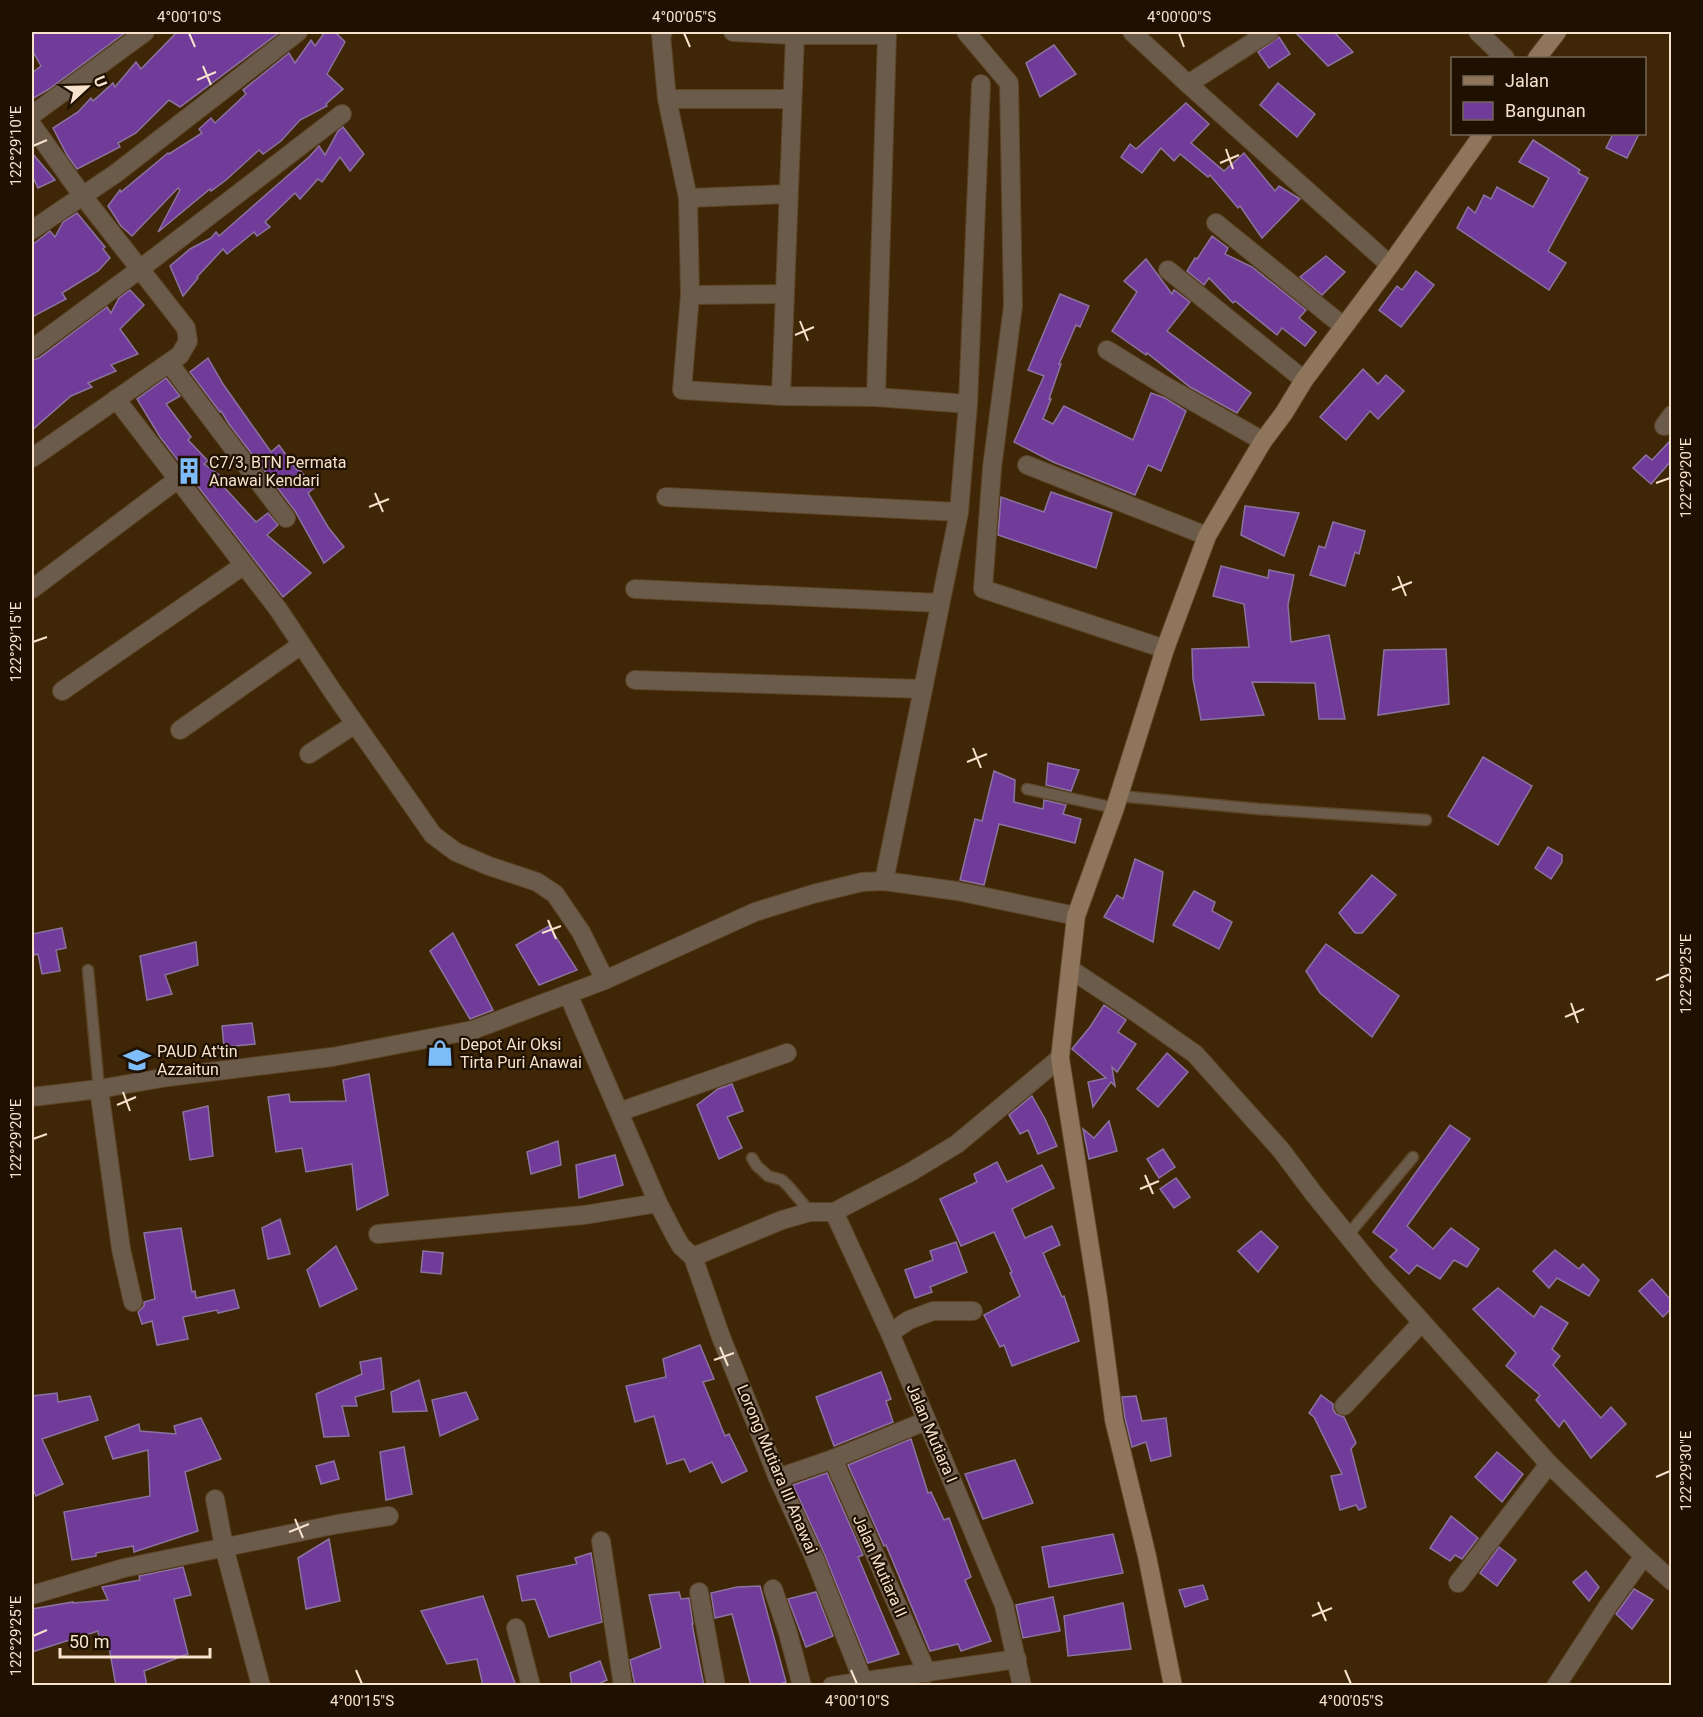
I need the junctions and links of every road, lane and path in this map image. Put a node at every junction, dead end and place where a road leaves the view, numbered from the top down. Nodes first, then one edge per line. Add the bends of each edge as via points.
1 (145, 32) edge
2 (298, 32) edge
3 (663, 32) edge
4 (733, 32) edge
5 (756, 32) edge
6 (966, 32) edge
7 (1132, 32) edge
8 (1269, 32) edge
9 (1478, 32) edge
10 (1557, 32) edge
11 (795, 35) junction
12 (1504, 57) edge
13 (1538, 57) edge
14 (981, 84) dead end
15 (1188, 84) junction
16 (667, 99) junction
17 (792, 99) junction
18 (342, 114) dead end
19 (32, 116) edge
20 (32, 125) edge
21 (1482, 135) edge
22 (788, 194) junction
23 (82, 195) junction
24 (688, 198) junction
25 (1216, 223) dead end
26 (32, 230) edge
27 (1390, 265) junction
28 (140, 269) junction
29 (1168, 270) dead end
30 (784, 294) junction
31 (690, 295) junction
32 (1343, 326) junction
33 (32, 349) edge
34 (1107, 350) dead end
35 (169, 363) junction
36 (1304, 380) junction
37 (781, 396) junction
38 (876, 397) junction
39 (116, 399) junction
40 (968, 404) junction
41 (1263, 441) junction
42 (32, 458) edge
43 (1027, 465) dead end
44 (178, 479) junction
45 (666, 497) dead end
46 (959, 512) junction
47 (286, 519) dead end
48 (1207, 536) junction
49 (244, 565) junction
50 (32, 589) edge
51 (635, 589) dead end
52 (940, 603) junction
53 (301, 645) junction
54 (1165, 649) junction
55 (635, 680) dead end
56 (923, 689) junction
57 (62, 691) dead end
58 (355, 724) junction
59 (180, 730) dead end
60 (309, 754) dead end
61 (1027, 789) dead end
62 (1117, 802) junction
63 (1426, 820) dead end
64 (884, 881) junction
65 (1076, 916) junction
66 (1070, 969) junction
67 (88, 970) dead end
68 (605, 980) junction
69 (568, 994) junction
70 (787, 1053) dead end
71 (1060, 1058) junction
72 (99, 1089) junction
73 (32, 1097) edge
74 (619, 1112) junction
75 (1413, 1157) dead end
76 (752, 1158) dead end
77 (658, 1203) junction
78 (810, 1212) junction
79 (834, 1212) junction
80 (378, 1234) dead end
81 (1348, 1235) junction
82 (693, 1257) junction
83 (133, 1302) dead end
84 (973, 1311) dead end
85 (1422, 1322) junction
86 (890, 1333) junction
87 (1344, 1406) dead end
88 (926, 1421) junction
89 (833, 1459) junction
90 (1549, 1464) junction
91 (778, 1478) junction
92 (215, 1499) dead end
93 (389, 1516) dead end
94 (601, 1541) dead end
95 (225, 1547) junction
96 (1644, 1556) junction
97 (1671, 1581) edge
98 (1458, 1583) dead end
99 (773, 1589) dead end
100 (699, 1592) dead end
101 (32, 1595) edge
102 (516, 1628) dead end
103 (1017, 1659) junction
104 (927, 1673) junction
105 (863, 1681) junction
106 (261, 1686) edge
107 (531, 1686) edge
108 (622, 1686) edge
109 (716, 1686) edge
110 (802, 1686) edge
111 (832, 1686) edge
112 (1022, 1686) edge
113 (1173, 1686) edge
114 (1556, 1686) edge

1 - 19 street
2 - 23 street
3 - 16 street
4 - 5 street
5 - 11 street
6 - 54 street via 1009,83 1013,306 992,468 983,589
7 - 15 street
8 - 15 street
9 - 12 street
10 - 13 street
11 - 17 street
11 - 38 street via 887,35
14 - 40 street
15 - 27 street
16 - 17 street
16 - 24 street
17 - 22 street
18 - 28 street
20 - 23 street
21 - 27 street
22 - 24 street
22 - 30 street
23 - 26 street
23 - 28 street
24 - 31 street
25 - 32 street
27 - 32 street
28 - 33 street
28 - 35 street via 186,328 188,341 180,355
29 - 36 street
30 - 31 street
30 - 37 street
31 - 37 street via 682,390
32 - 36 street
34 - 41 street
35 - 39 street
35 - 47 street
36 - 41 street
37 - 38 street
38 - 40 street
39 - 42 street
39 - 44 street
40 - 46 street
41 - 48 street
43 - 48 street
44 - 49 street
44 - 50 street
45 - 46 street
46 - 52 street
48 - 54 street
49 - 53 street
49 - 57 street
51 - 52 street
52 - 56 street
53 - 58 street
53 - 59 street
54 - 62 street
55 - 56 street
56 - 64 street
58 - 60 street
58 - 68 street via 433,835 456,852 537,882 555,894
61 - 62 lane
62 - 63 lane
62 - 65 street
64 - 65 street via 957,891
64 - 68 street via 862,882 755,912
65 - 66 street
66 - 71 street
66 - 81 street via 1195,1054 1281,1150
67 - 72 lane
68 - 69 street
69 - 72 street via 473,1030 332,1057
69 - 74 street, Lorong Mutiara III Anawai
70 - 74 street
71 - 79 street via 957,1144
71 - 113 street via 1114,1420
72 - 73 street
72 - 83 street via 121,1249
74 - 77 street, Lorong Mutiara III Anawai
75 - 81 lane
76 - 78 lane via 768,1176 782,1180
77 - 80 street via 584,1215
77 - 82 street, Lorong Mutiara III Anawai via 678,1240
78 - 79 street
78 - 82 street
79 - 86 street, Jalan Mutiara I
81 - 85 street
82 - 91 street, Lorong Mutiara III Anawai
84 - 86 street via 933,1311
85 - 87 street
85 - 90 street
86 - 88 street, Jalan Mutiara I
88 - 89 street
88 - 103 street, Jalan Mutiara I via 1004,1605
89 - 91 street
89 - 104 street, Jalan Mutiara II
90 - 96 street
90 - 98 street
91 - 105 street, Lorong Mutiara III Anawai
92 - 95 street
93 - 95 street
94 - 108 street
95 - 101 street via 124,1568
95 - 106 street
96 - 97 street
96 - 114 street
99 - 110 street
100 - 109 street
102 - 107 street
103 - 104 street
103 - 112 street, Jalan Mutiara I
104 - 105 street
105 - 111 street

